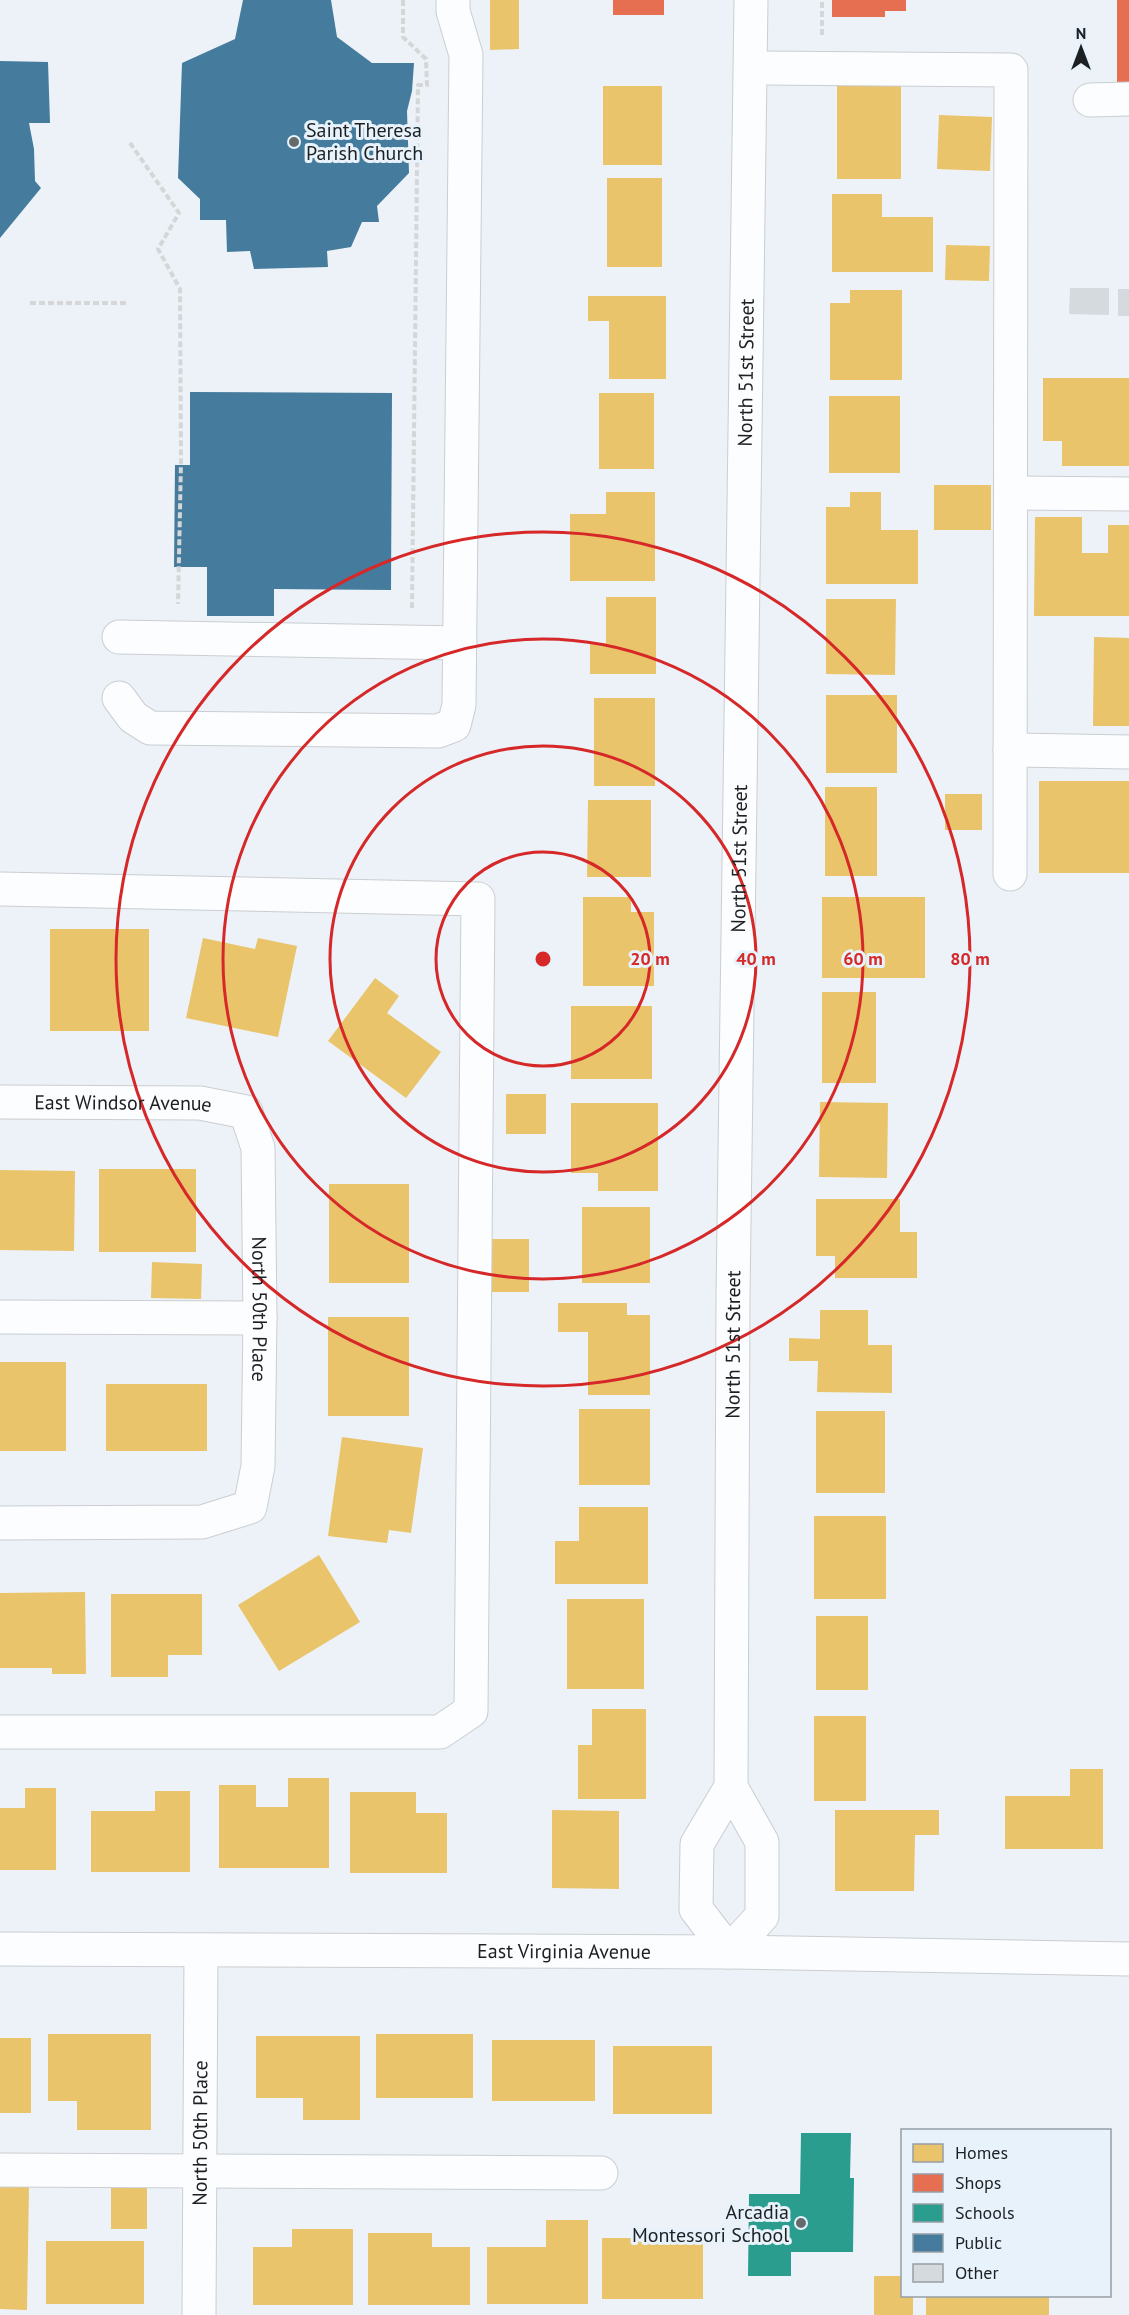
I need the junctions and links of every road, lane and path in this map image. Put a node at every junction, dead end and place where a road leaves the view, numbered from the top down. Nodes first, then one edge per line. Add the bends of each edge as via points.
1 (403, 0) edge
2 (453, 0) edge
3 (751, 0) edge
4 (751, 68) junction
5 (1129, 99) edge
6 (1090, 100) dead end
7 (130, 143) dead end
8 (30, 303) dead end
9 (128, 303) dead end
10 (1012, 493) junction
11 (1129, 494) edge
12 (119, 637) dead end
13 (177, 638) junction
14 (412, 642) junction
15 (460, 642) junction
16 (119, 698) dead end
17 (1010, 750) junction
18 (1129, 752) edge
19 (1010, 874) dead end
20 (0, 889) edge
21 (0, 1102) edge
22 (246, 1112) joint
23 (0, 1317) edge
24 (260, 1318) junction
25 (0, 1523) edge
26 (0, 1732) edge
27 (730, 1787) junction
28 (0, 1949) edge
29 (201, 1951) junction
30 (729, 1952) junction
31 (1129, 1959) edge
32 (0, 2170) edge
33 (200, 2170) junction
34 (601, 2174) dead end
35 (199, 2315) edge

1 - 14 path via 403,37 426,59 427,85 418,85
2 - 15 street via 466,55
3 - 4 street, North 51st Street
4 - 10 street via 1011,70
4 - 27 street, North 51st Street
5 - 6 street
7 - 13 path via 179,213 158,249 180,289
8 - 9 path
10 - 11 street
10 - 17 street
12 - 13 street
13 - 14 street
14 - 15 street
15 - 16 street via 459,705 454,725 438,731 150,728 133,717
17 - 18 street
17 - 19 street
20 - 26 street via 478,899 471,1712 440,1732
21 - 22 street, East Windsor Avenue via 200,1103
22 - 24 street, North 50th Place via 258,1148
23 - 24 street
24 - 25 street, North 50th Place via 258,1466 250,1507 202,1522
27 - 30 street, North 51st Street via 697,1844 696,1909
27 - 30 street via 762,1842 762,1916
28 - 29 street, East Virginia Avenue
29 - 30 street, East Virginia Avenue
29 - 33 street, North 50th Place
30 - 31 street, East Virginia Avenue
32 - 33 street
33 - 34 street
33 - 35 street, North 50th Place

